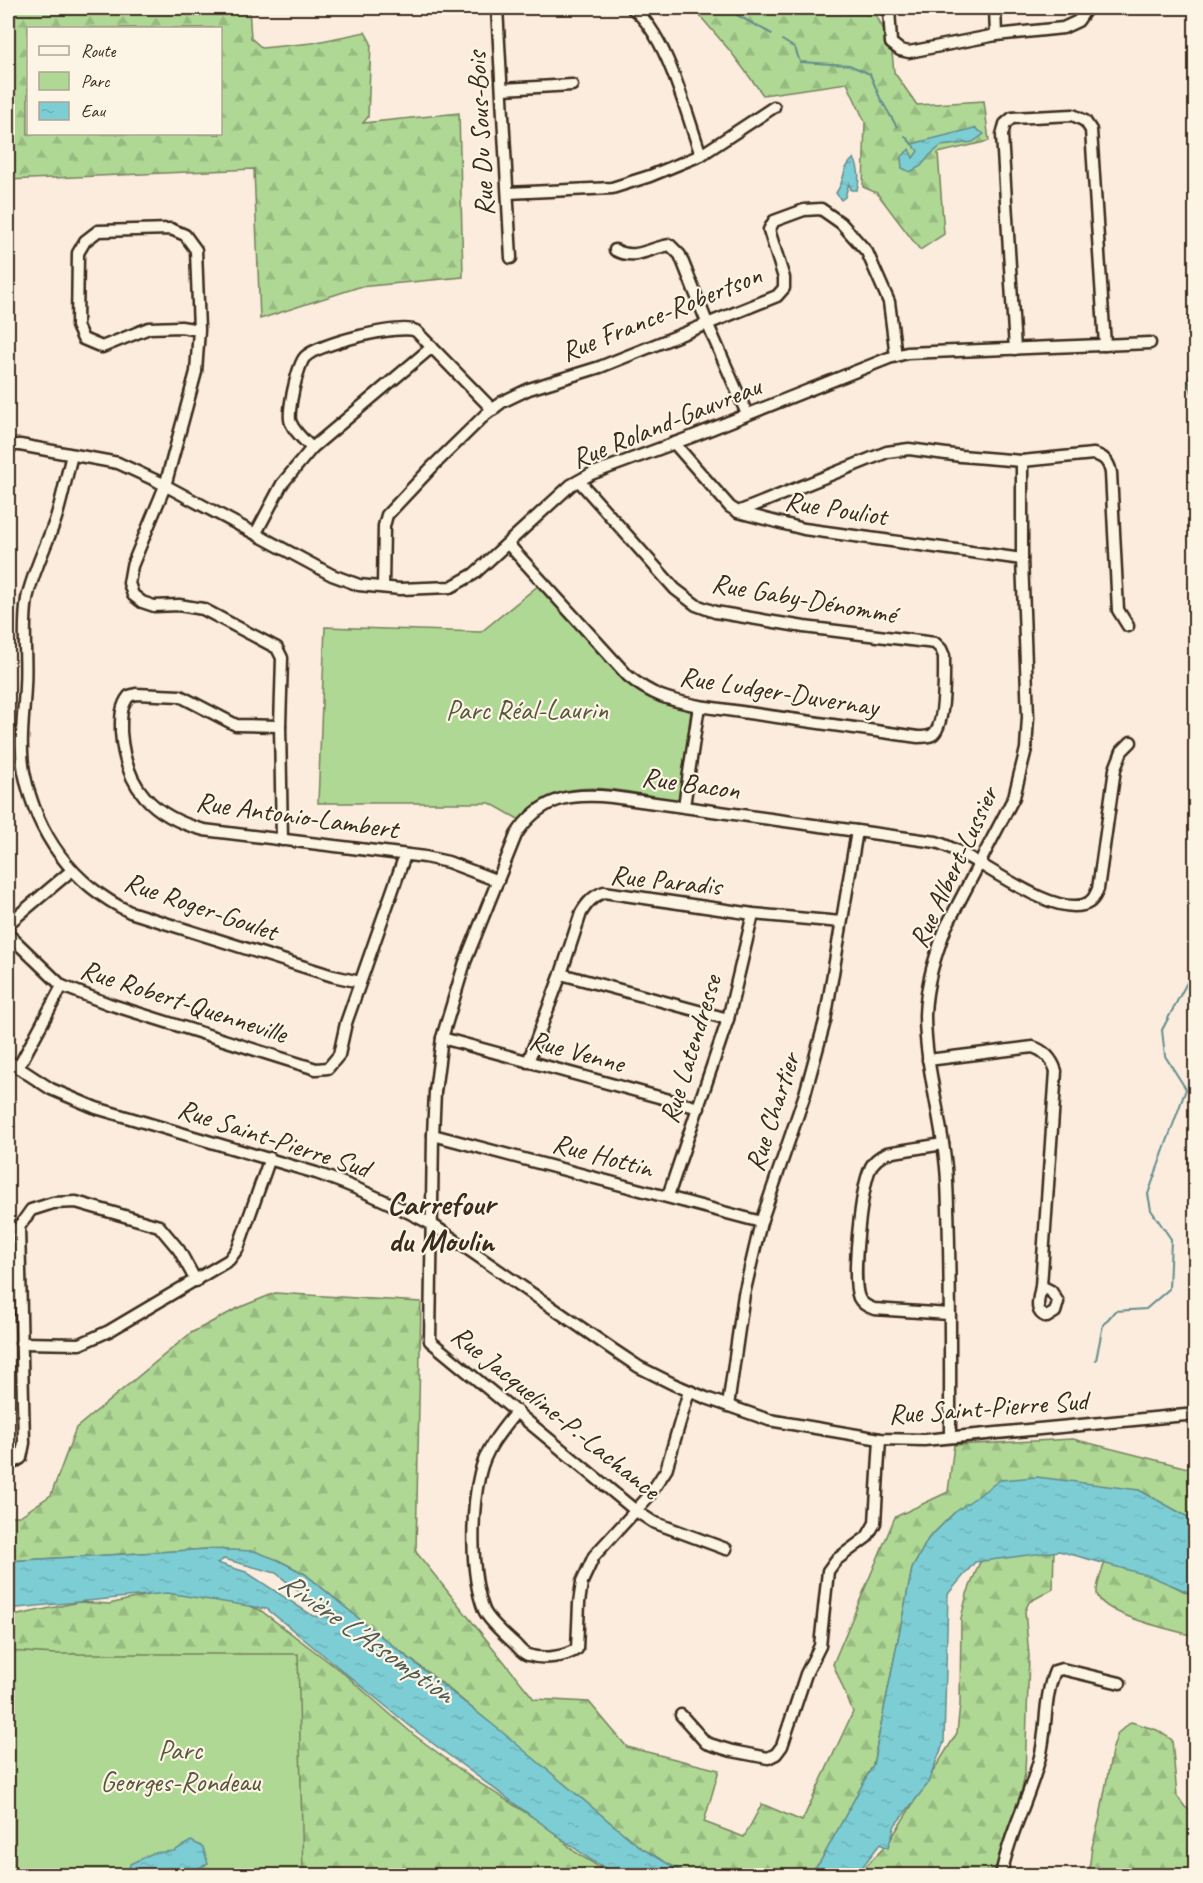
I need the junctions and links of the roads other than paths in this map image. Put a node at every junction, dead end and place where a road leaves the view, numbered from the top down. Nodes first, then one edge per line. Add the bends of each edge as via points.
1 (497, 8) edge
2 (632, 8) edge
3 (889, 8) edge
4 (995, 8) edge
5 (1087, 8) edge
6 (996, 35) junction
7 (572, 86) dead end
8 (503, 89) junction
9 (774, 107) dead end
10 (701, 154) junction
11 (508, 193) junction
12 (615, 250) dead end
13 (511, 258) dead end
14 (708, 325) junction
15 (199, 330) junction
16 (1150, 343) dead end
17 (1105, 345) junction
18 (432, 346) junction
19 (1015, 349) junction
20 (896, 356) junction
21 (493, 410) junction
22 (747, 414) junction
23 (674, 443) junction
24 (8, 445) edge
25 (312, 448) junction
26 (72, 455) junction
27 (1022, 460) junction
28 (579, 481) junction
29 (165, 486) junction
30 (738, 512) junction
31 (256, 533) junction
32 (508, 544) junction
33 (1022, 559) junction
34 (383, 587) junction
35 (1128, 626) dead end
36 (699, 706) junction
37 (280, 726) junction
38 (927, 737) joint
39 (1131, 742) dead end
40 (684, 807) junction
41 (857, 831) junction
42 (282, 840) junction
43 (405, 855) junction
44 (979, 864) junction
45 (71, 871) junction
46 (498, 880) junction
47 (753, 914) junction
48 (841, 922) junction
49 (8, 924) edge
50 (8, 934) edge
51 (561, 974) junction
52 (360, 982) junction
53 (62, 986) junction
54 (728, 1019) junction
55 (442, 1038) junction
56 (928, 1060) junction
57 (8, 1061) edge
58 (528, 1062) junction
59 (18, 1068) junction
60 (699, 1108) junction
61 (433, 1136) junction
62 (943, 1144) junction
63 (270, 1158) junction
64 (668, 1196) junction
65 (761, 1222) junction
66 (433, 1225) junction
67 (196, 1281) junction
68 (1041, 1286) dead end
69 (949, 1314) junction
70 (21, 1343) junction
71 (689, 1391) junction
72 (728, 1406) junction
73 (517, 1411) junction
74 (1196, 1414) edge
75 (951, 1437) junction
76 (880, 1439) junction
77 (8, 1466) edge
78 (636, 1511) junction
79 (726, 1549) dead end
80 (1120, 1683) dead end
81 (681, 1715) dead end
82 (1001, 1875) edge

1 - 8 street, Rue Du Sous-Bois
2 - 10 street via 662,46
3 - 6 street via 891,43 900,50 909,52
4 - 6 street
5 - 6 street via 1078,21 1063,28
7 - 8 street
8 - 11 street, Rue Du Sous-Bois
9 - 10 street
10 - 11 street via 612,188
11 - 13 street, Rue Du Sous-Bois
12 - 14 street via 634,256 670,245 680,255
14 - 20 street, Rue France-Robertson via 777,296 784,288 784,278 769,230 774,221 804,210 821,209 841,223 867,252 889,302
14 - 21 street, Rue France-Robertson via 600,367 529,389
14 - 22 street
15 - 15 street via 196,250 185,235 171,229 98,231 85,241 78,253 77,326 83,339 102,347 149,328
15 - 29 street via 196,372
16 - 17 street, Rue Roland-Gauvreau
17 - 19 street, Rue Roland-Gauvreau
17 - 19 street via 1091,130 1085,121 1073,115 1012,118 1002,135
18 - 21 street
18 - 25 street
18 - 25 street via 416,331 404,327 349,339 306,356 289,417
19 - 20 street, Rue Roland-Gauvreau via 907,352
20 - 22 street, Rue Roland-Gauvreau
21 - 34 street, Rue France-Robertson via 387,515
22 - 23 street, Rue Roland-Gauvreau
23 - 28 street, Rue Roland-Gauvreau
23 - 30 street, Rue Pouliot
24 - 26 street, Rue Roland-Gauvreau
25 - 31 street via 282,484
26 - 29 street, Rue Roland-Gauvreau via 118,463
26 - 45 street, Rue Roger-Goulet via 56,518 28,597 21,732 24,771 34,809
27 - 30 street via 901,449
27 - 33 street, Rue Albert-Lussier
27 - 35 street via 1093,454 1109,464 1118,610
28 - 32 street, Rue Roland-Gauvreau
28 - 38 street, Rue Gaby-Dénommé via 675,589 696,605 715,612 804,627 935,643 944,656 942,711 937,730
29 - 31 street, Rue Roland-Gauvreau
29 - 37 street via 129,575 133,595 154,606 202,609 274,645 282,658
30 - 33 street, Rue Pouliot via 804,529
31 - 34 street, Rue Roland-Gauvreau via 332,575 359,585
32 - 34 street, Rue Roland-Gauvreau via 474,574 451,587
32 - 36 street, Rue Ludger-Duvernay via 628,676 663,698
33 - 44 street, Rue Albert-Lussier via 1026,749 1014,797
36 - 38 street, Rue Ludger-Duvernay
36 - 40 street
37 - 42 street
37 - 42 street, Rue Antonio-Lambert via 236,725 180,696 129,696 121,716 128,770 152,805 185,825
39 - 44 street, Rue Bacon via 1122,751 1115,769 1094,899 1084,905 1058,903
40 - 41 street, Rue Bacon
40 - 46 street, Rue Bacon via 591,795 565,796 537,810 524,823
41 - 44 street, Rue Bacon via 936,842
41 - 48 street, Rue Chartier
42 - 43 street, Rue Antonio-Lambert
43 - 46 street, Rue Antonio-Lambert via 448,862
43 - 52 street
44 - 56 street, Rue Albert-Lussier via 946,927 930,973 925,1015
45 - 49 street
45 - 52 street, Rue Roger-Goulet via 113,904 137,915
46 - 55 street, Rue Bacon via 465,962
47 - 48 street, Rue Paradis
47 - 51 street, Rue Paradis via 604,892 591,899 581,913
47 - 54 street, Rue Latendresse
48 - 65 street, Rue Chartier via 822,1032
50 - 53 street, Rue Robert-Quenneville
51 - 54 street
51 - 58 street, Rue Paradis
52 - 53 street, Rue Robert-Quenneville via 339,1055 328,1068 316,1070
53 - 59 street
54 - 60 street, Rue Latendresse
55 - 58 street, Rue Venne
55 - 61 street, Rue Bacon
56 - 62 street, Rue Albert-Lussier
56 - 68 street via 1033,1047 1053,1062 1056,1071
57 - 59 street, Rue Saint-Pierre Sud
58 - 60 street, Rue Venne
59 - 63 street, Rue Saint-Pierre Sud via 51,1089 96,1107
60 - 64 street, Rue Latendresse
61 - 64 street, Rue Hottin
61 - 66 street, Rue Bacon
62 - 69 street, Rue Albert-Lussier
62 - 69 street via 887,1154 870,1168 864,1192 856,1282 859,1298 874,1309
63 - 66 street, Rue Saint-Pierre Sud via 352,1185
63 - 67 street via 238,1248 229,1260
64 - 65 street, Rue Hottin
65 - 72 street, Rue Chartier via 744,1294
66 - 71 street, Rue Saint-Pierre Sud via 639,1367
66 - 73 street, Rue Jacqueline-P.-Lachance via 430,1341
67 - 70 street via 80,1344
67 - 70 street via 179,1250 159,1226 76,1202 53,1203 31,1210 19,1227
69 - 75 street, Rue Albert-Lussier
70 - 77 street via 24,1443 21,1458
71 - 72 street, Rue Saint-Pierre Sud
71 - 78 street via 666,1470
72 - 76 street, Rue Saint-Pierre Sud via 769,1420
73 - 78 street, Rue Jacqueline-P.-Lachance
73 - 78 street via 493,1441 480,1472 474,1503 474,1565 484,1611 527,1655 569,1654 577,1649 582,1582 594,1556
74 - 75 street, Rue Saint-Pierre Sud
75 - 76 street, Rue Saint-Pierre Sud
76 - 81 street via 875,1523 867,1537 836,1560 828,1571 820,1646 806,1674 782,1746 768,1758 732,1751 706,1743
78 - 79 street, Rue Jacqueline-P.-Lachance via 653,1522
80 - 82 street via 1062,1669 1055,1671 1049,1684 1032,1787 1005,1851

